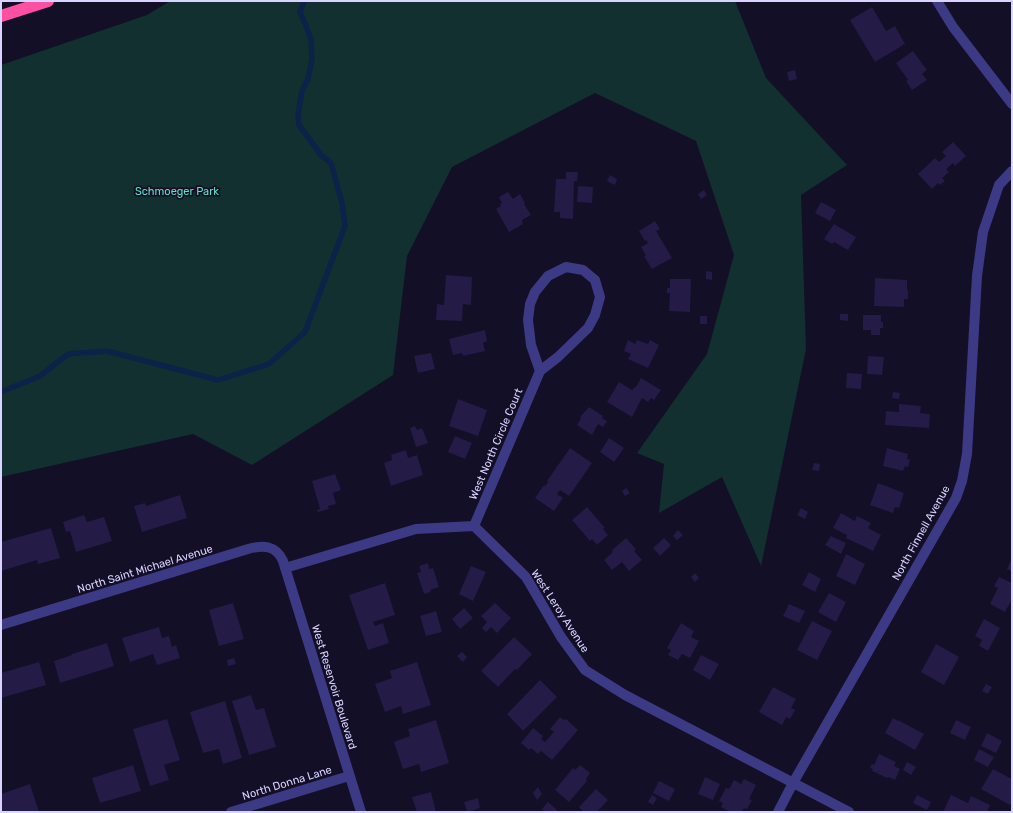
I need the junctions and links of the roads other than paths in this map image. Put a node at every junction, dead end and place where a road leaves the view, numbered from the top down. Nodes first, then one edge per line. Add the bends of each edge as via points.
1 (48, 1) edge
2 (937, 1) edge
3 (1, 16) edge
4 (1012, 104) edge
5 (1012, 171) edge
6 (540, 371) junction
7 (474, 526) junction
8 (285, 568) junction
9 (1, 625) edge
10 (349, 776) junction
11 (793, 783) junction
12 (231, 812) edge
13 (361, 812) edge
14 (778, 812) edge
15 (849, 812) edge

1 - 3 highway
2 - 4 street via 953,27
5 - 11 street, North Finnell Avenue via 999,186 980,248 967,454 962,482 956,498
6 - 6 street, West North Circle Court via 531,345 528,320 530,304 535,292 548,276 566,267 582,270 595,280 600,297 595,315 588,328
6 - 7 street, West North Circle Court
7 - 8 street via 416,529
7 - 11 street, West Leroy Avenue via 526,577 585,670 625,695
8 - 9 street, North Saint Michael Avenue via 274,550 256,547
8 - 10 street, West Reservoir Boulevard
10 - 12 street, North Donna Lane
10 - 13 street, West Reservoir Boulevard
11 - 14 street, North Finnell Avenue
11 - 15 street, West Leroy Avenue

